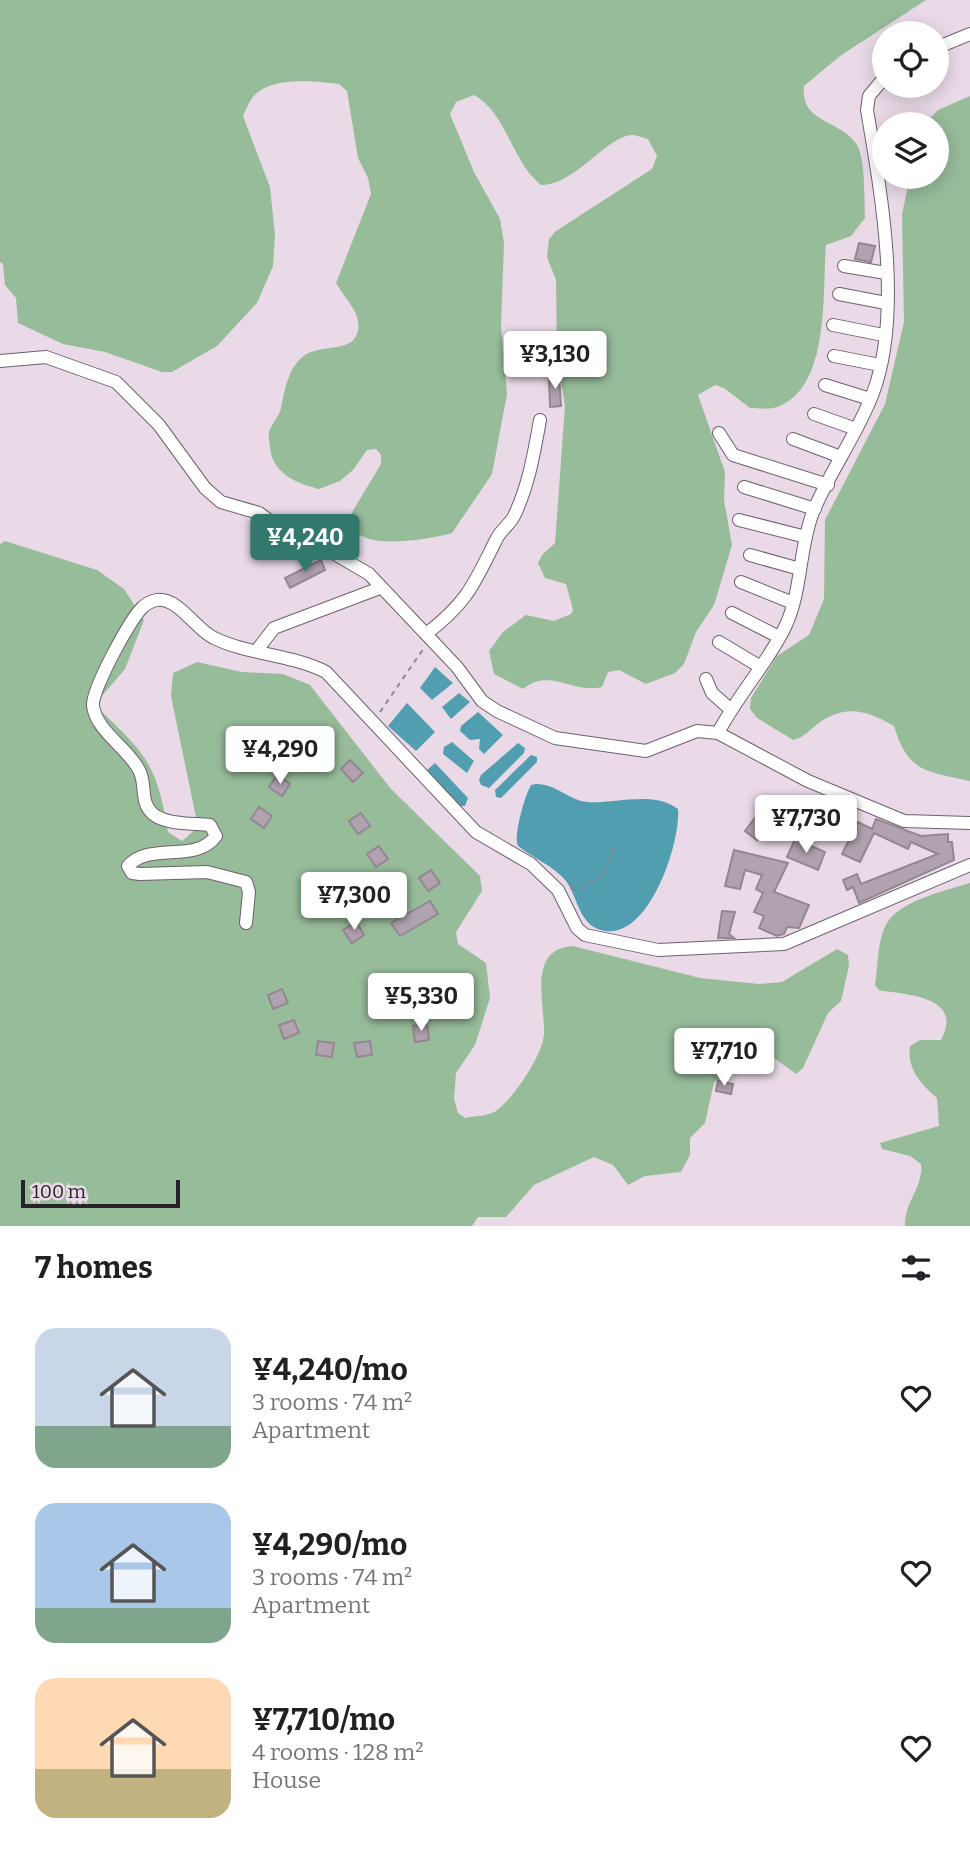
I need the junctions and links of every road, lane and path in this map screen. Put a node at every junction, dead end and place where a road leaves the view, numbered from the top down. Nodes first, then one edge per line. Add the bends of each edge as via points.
1 (970, 34) edge
2 (949, 43) edge
3 (872, 92) edge
4 (845, 266) dead end
5 (886, 273) junction
6 (839, 294) dead end
7 (886, 303) junction
8 (833, 325) dead end
9 (883, 335) junction
10 (834, 356) dead end
11 (0, 361) edge
12 (880, 365) junction
13 (825, 385) dead end
14 (870, 399) junction
15 (814, 414) dead end
16 (540, 420) dead end
17 (856, 429) junction
18 (719, 433) dead end
19 (793, 439) dead end
20 (841, 457) junction
21 (828, 485) junction
22 (744, 487) dead end
23 (815, 509) junction
24 (739, 520) dead end
25 (806, 537) junction
26 (750, 555) dead end
27 (800, 569) junction
28 (741, 582) dead end
29 (380, 588) junction
30 (793, 603) junction
31 (732, 613) dead end
32 (428, 636) junction
33 (779, 637) junction
34 (719, 642) dead end
35 (257, 650) junction
36 (759, 666) junction
37 (706, 679) dead end
38 (730, 709) junction
39 (373, 722) junction
40 (718, 733) junction
41 (970, 824) edge
42 (614, 846) dead end
43 (970, 865) edge
44 (558, 890) junction
45 (246, 923) dead end

1 - 2 street
3 - 5 street via 867,110 878,174
4 - 5 street
5 - 7 street
6 - 7 street
7 - 9 street
8 - 9 street
9 - 12 street
10 - 12 street
11 - 29 street via 46,357 116,382 159,425 205,488 221,502 259,513 281,529 316,537 369,574
12 - 14 street
13 - 14 street
14 - 17 street
15 - 17 street
16 - 32 street via 529,479 514,518 501,529 463,602
17 - 20 street
18 - 21 street via 738,457
19 - 20 street
20 - 21 street
21 - 23 street
22 - 23 street
23 - 25 street
24 - 25 street
25 - 27 street
26 - 27 street
27 - 30 street
28 - 30 street
29 - 32 street
29 - 35 street via 274,628
30 - 33 street
31 - 33 street
32 - 39 path
32 - 40 street via 482,701 555,738 646,751 697,731
33 - 36 street
34 - 36 street
35 - 39 street via 326,672
35 - 45 street via 212,638 170,602 160,599 141,608 129,626 92,701 95,715 141,773 147,808 159,818 210,825 215,831 211,843 196,849 134,860 128,866 132,873 207,872 246,882
36 - 38 street
37 - 38 street via 712,693
38 - 40 street
39 - 44 street via 476,832 531,864
40 - 41 street via 808,781 904,821
42 - 44 path via 605,873 583,886
43 - 44 street via 784,944 685,951 585,935 576,928

